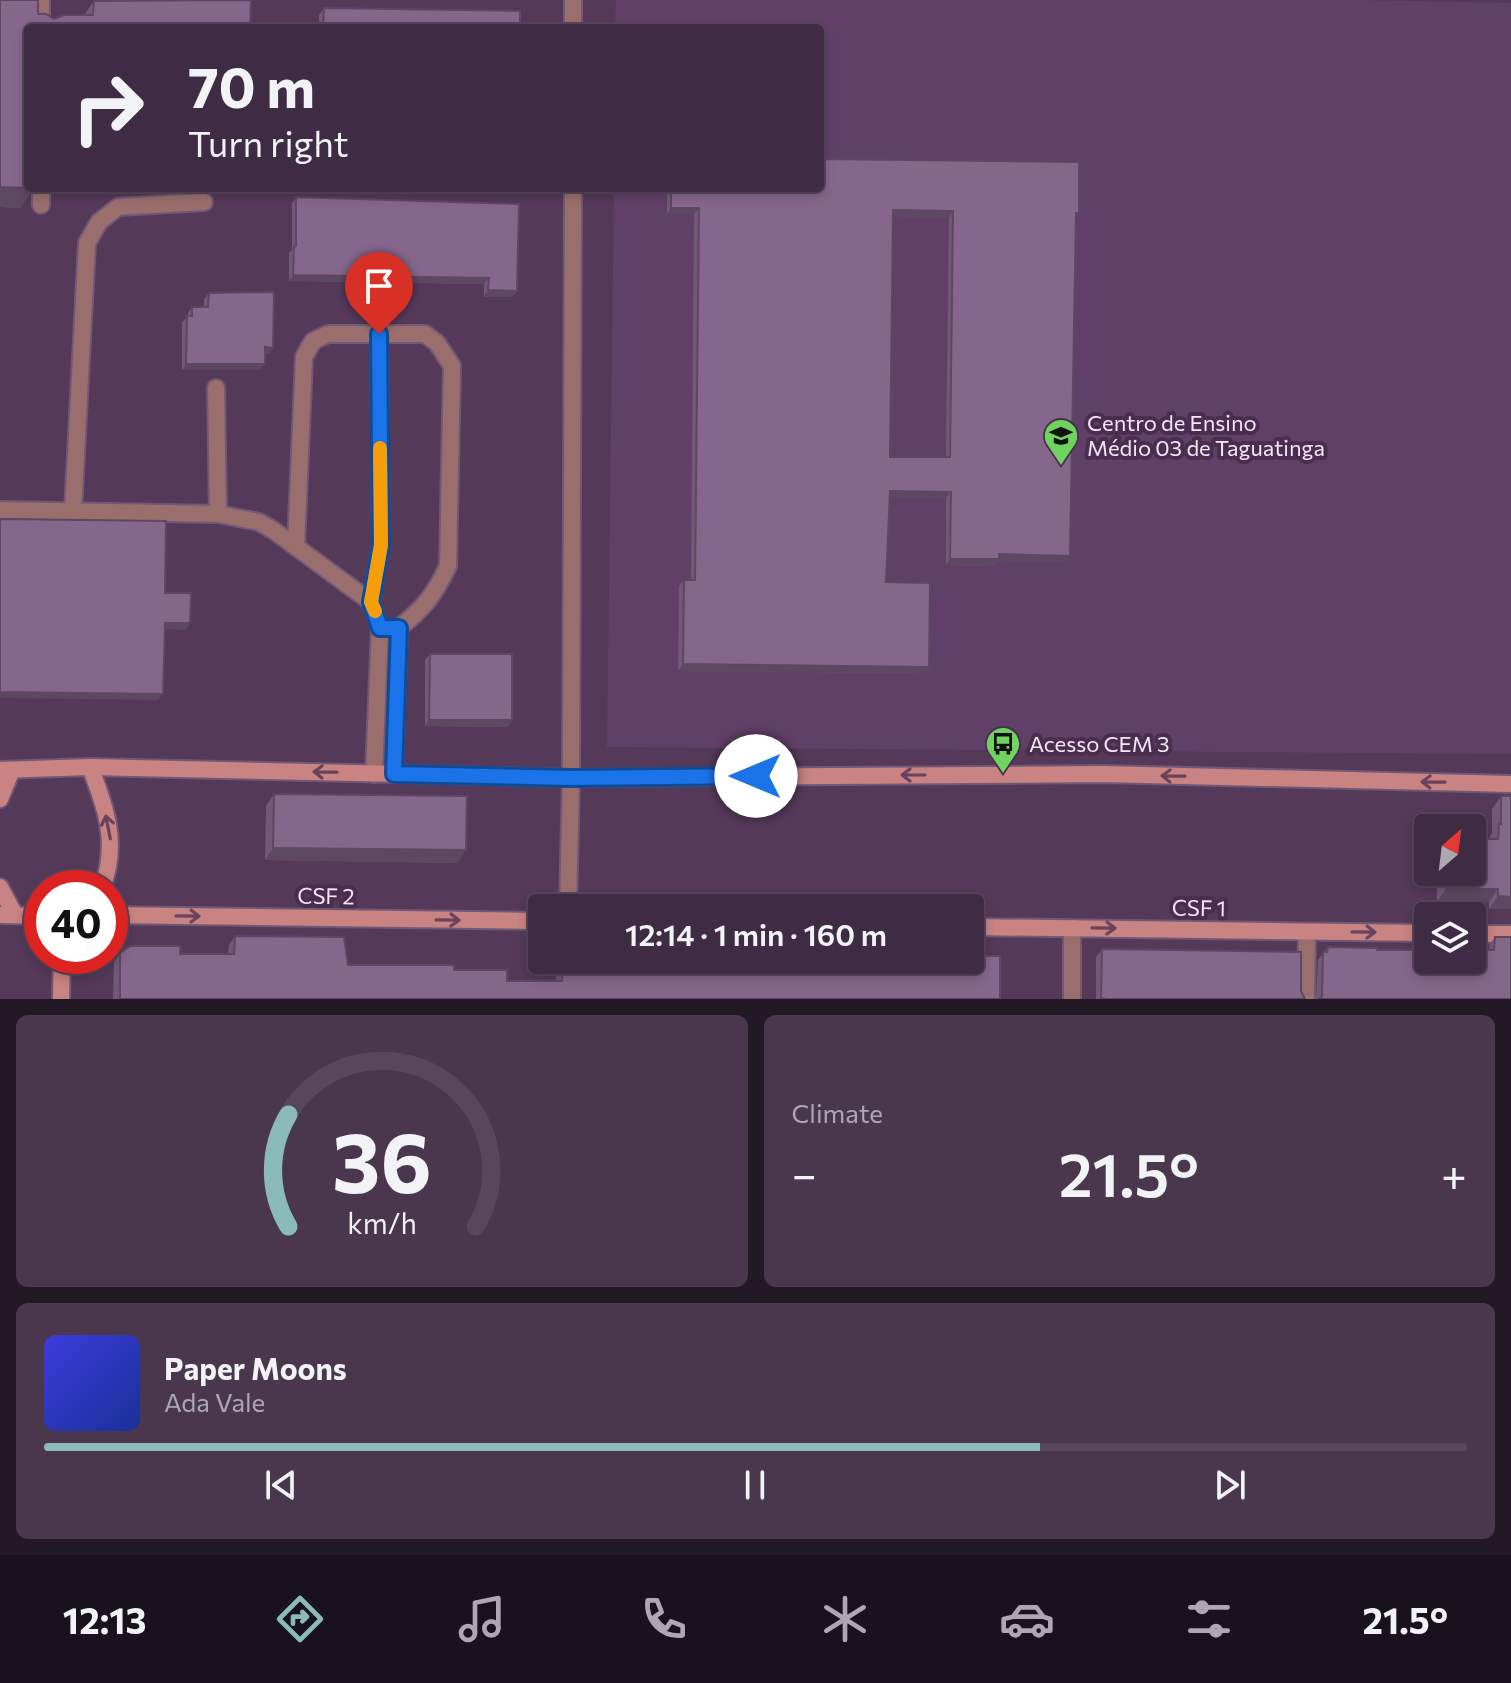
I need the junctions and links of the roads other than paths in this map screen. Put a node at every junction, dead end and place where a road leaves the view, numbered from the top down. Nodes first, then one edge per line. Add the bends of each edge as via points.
1 (41, 0) edge
2 (573, 0) edge
3 (41, 24) edge
4 (573, 24) edge
5 (573, 192) edge
6 (204, 202) dead end
7 (379, 334) junction
8 (216, 388) dead end
9 (0, 510) edge
10 (73, 511) junction
11 (218, 514) junction
12 (296, 547) junction
13 (371, 602) junction
14 (380, 628) junction
15 (399, 628) junction
16 (90, 767) junction
17 (6, 770) edge
18 (374, 774) junction
19 (394, 774) junction
20 (571, 778) junction
21 (1511, 784) edge
22 (0, 799) edge
23 (107, 870) edge
24 (0, 887) edge
25 (568, 894) edge
26 (7, 915) edge
27 (128, 915) edge
28 (528, 921) edge
29 (984, 927) edge
30 (1072, 928) junction
31 (1307, 932) junction
32 (1414, 933) edge
33 (1486, 934) edge
34 (1511, 934) edge
35 (62, 974) edge
36 (61, 999) edge
37 (1072, 999) edge
38 (1306, 999) edge

1 - 3 street
2 - 4 street
5 - 20 street
6 - 10 street via 118,207 99,222 87,243
7 - 12 street via 328,334 313,341 304,357
7 - 13 street via 381,545
7 - 15 street via 425,334 452,366 448,566 435,593
8 - 11 street
9 - 10 street
10 - 11 street
11 - 12 street via 259,522
12 - 13 street
13 - 14 street
14 - 15 street
14 - 18 street
15 - 19 street
16 - 17 street
18 -> 16 street
23 -> 16 street via 112,851 109,827
17 - 22 street
18 - 19 street
19 - 20 street
21 -> 20 street via 1104,774
20 - 25 street
24 - 26 street
27 -> 28 street, CSF 2
29 - 30 street, CSF 1
30 -> 31 street, CSF 1
30 - 37 street
31 -> 32 street, CSF 1
31 - 38 street
33 - 34 street
35 - 36 street

